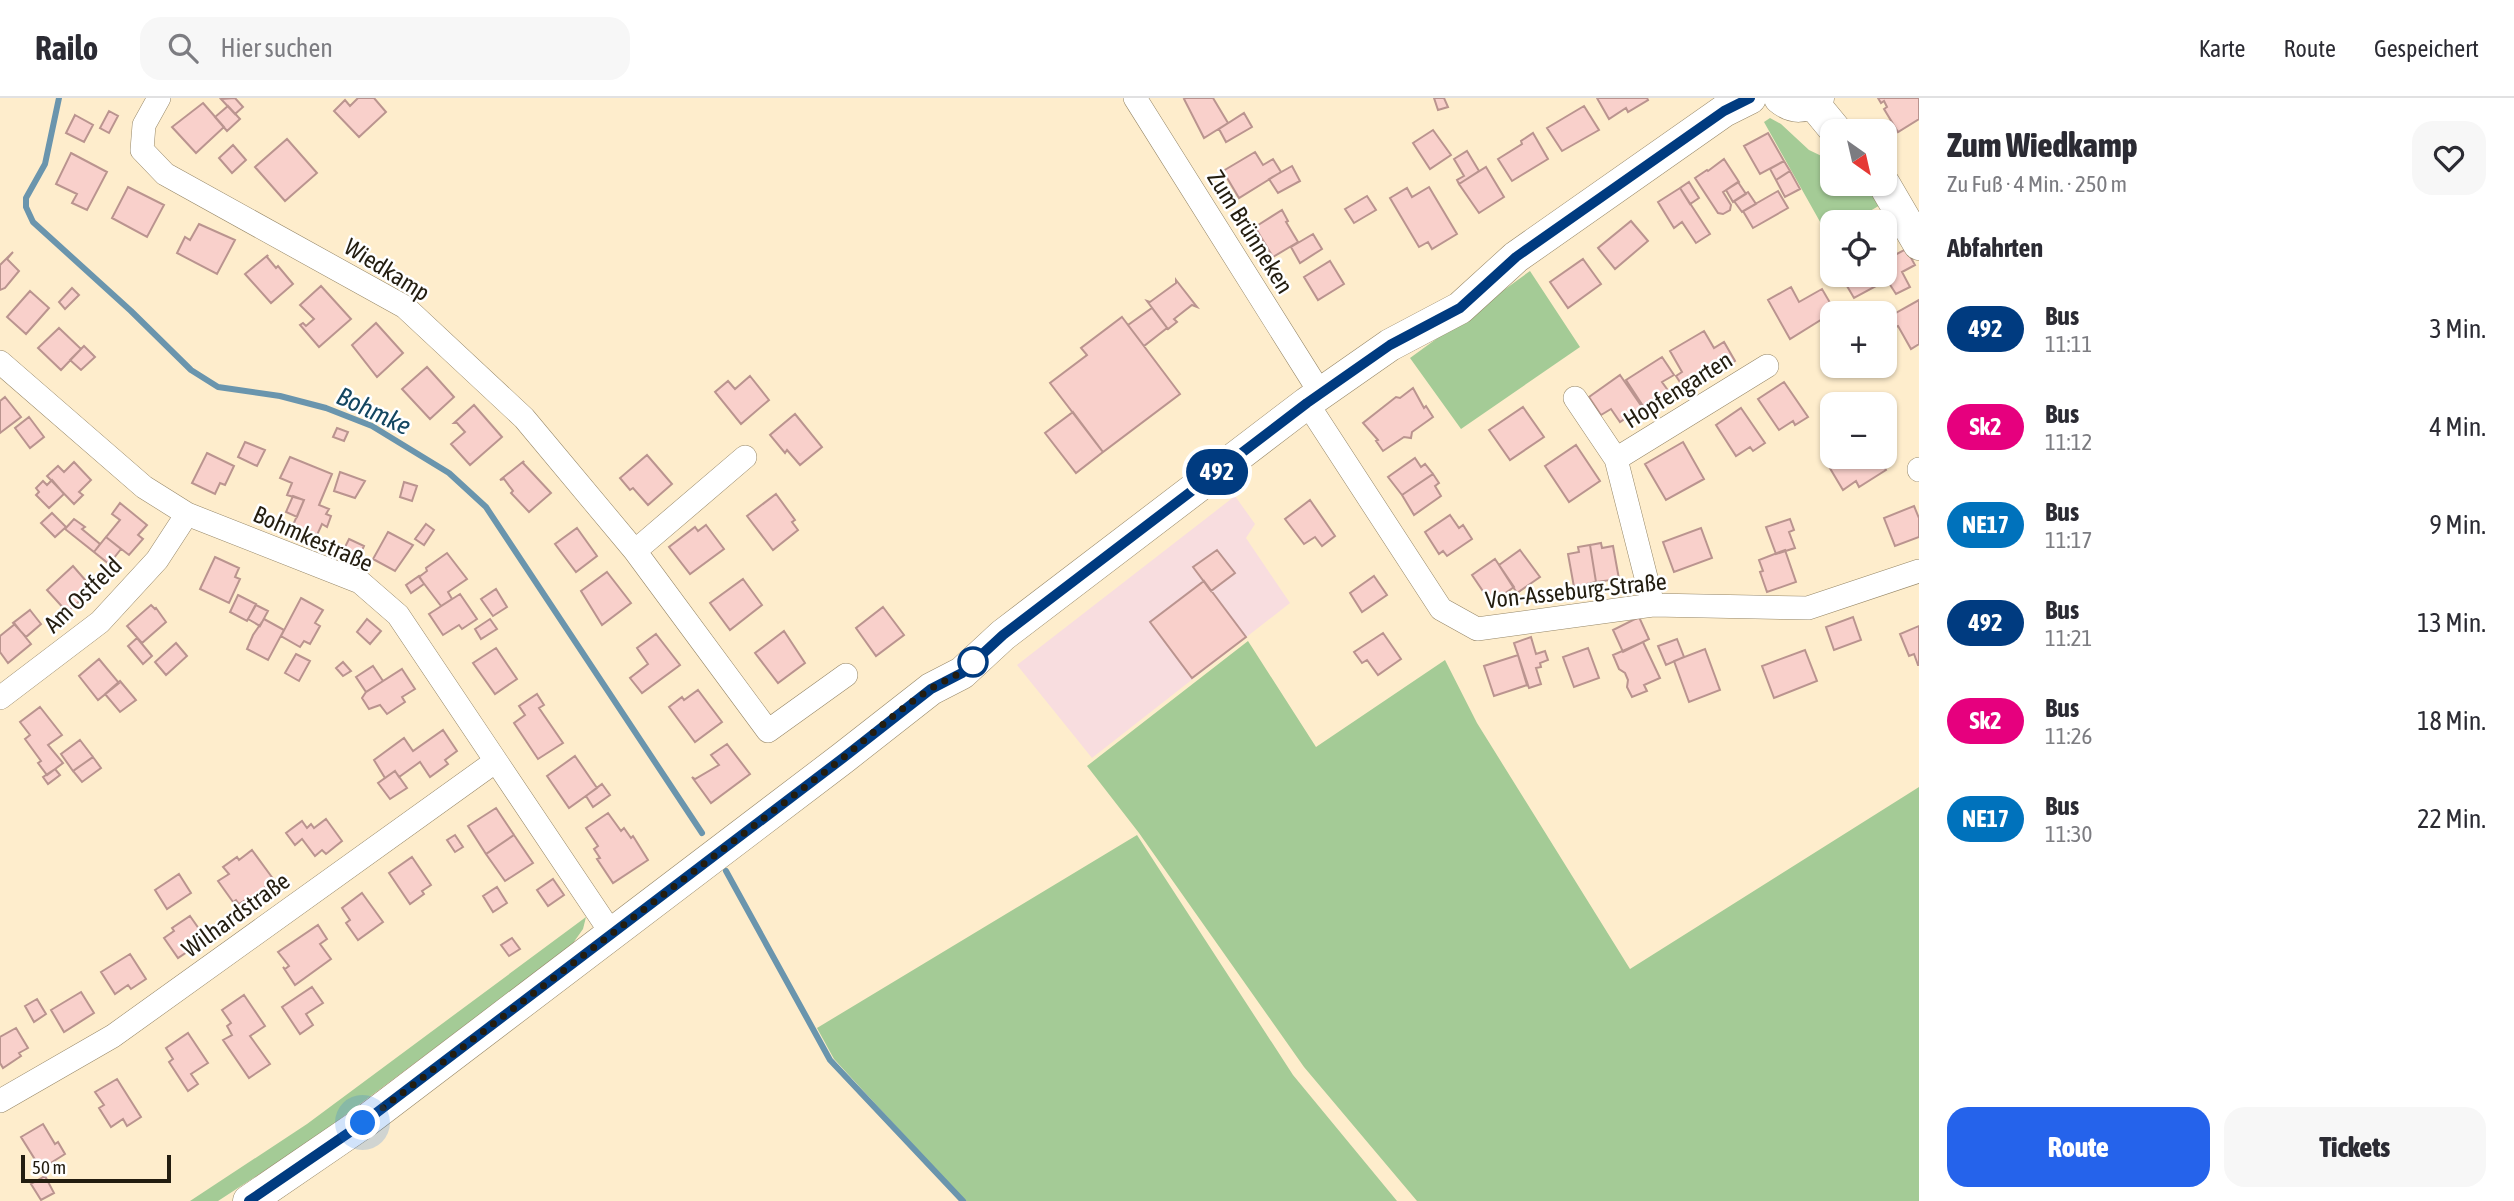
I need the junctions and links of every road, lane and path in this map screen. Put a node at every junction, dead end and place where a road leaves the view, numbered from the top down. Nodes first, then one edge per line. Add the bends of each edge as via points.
1 (159, 98) edge
2 (1135, 98) edge
3 (1750, 98) edge
4 (1780, 98) edge
5 (1815, 100) edge
6 (1828, 119) edge
7 (1892, 196) edge
8 (1919, 244) edge
9 (0, 362) edge
10 (1767, 366) dead end
11 (1576, 398) dead end
12 (1314, 399) junction
13 (745, 457) dead end
14 (1616, 459) junction
15 (187, 514) junction
16 (635, 551) junction
17 (1919, 571) edge
18 (1653, 605) junction
19 (846, 675) dead end
20 (0, 698) edge
21 (496, 761) junction
22 (612, 934) junction
23 (0, 1101) edge
24 (249, 1201) edge

1 - 16 street, Wiedkamp via 144,125 142,150 165,174 405,307 524,418
2 - 12 street, Zum Brünneken
3 - 12 main road via 1724,111 1516,257 1460,308 1390,345
4 - 5 main road via 1806,106
5 - 6 main road
7 - 8 main road
9 - 15 street, Bohmkestraße via 144,487
10 - 14 street, Hopfengarten
11 - 14 street, Hopfengarten
12 - 18 street, Von-Asseburg-Straße via 1441,609 1477,629
12 - 22 main road via 1003,635 962,673 921,696
13 - 16 street
14 - 18 street, Hopfengarten
15 - 20 street, Am Ostfeld via 157,560 100,622
15 - 21 street, Bohmkestraße via 360,582 398,615
16 - 19 street, Wiedkamp via 768,732
17 - 18 street, Von-Asseburg-Straße via 1808,608
21 - 22 street, Bohmkestraße
21 - 23 street, Wilhardstraße via 113,1036
22 - 24 main road via 363,1123

